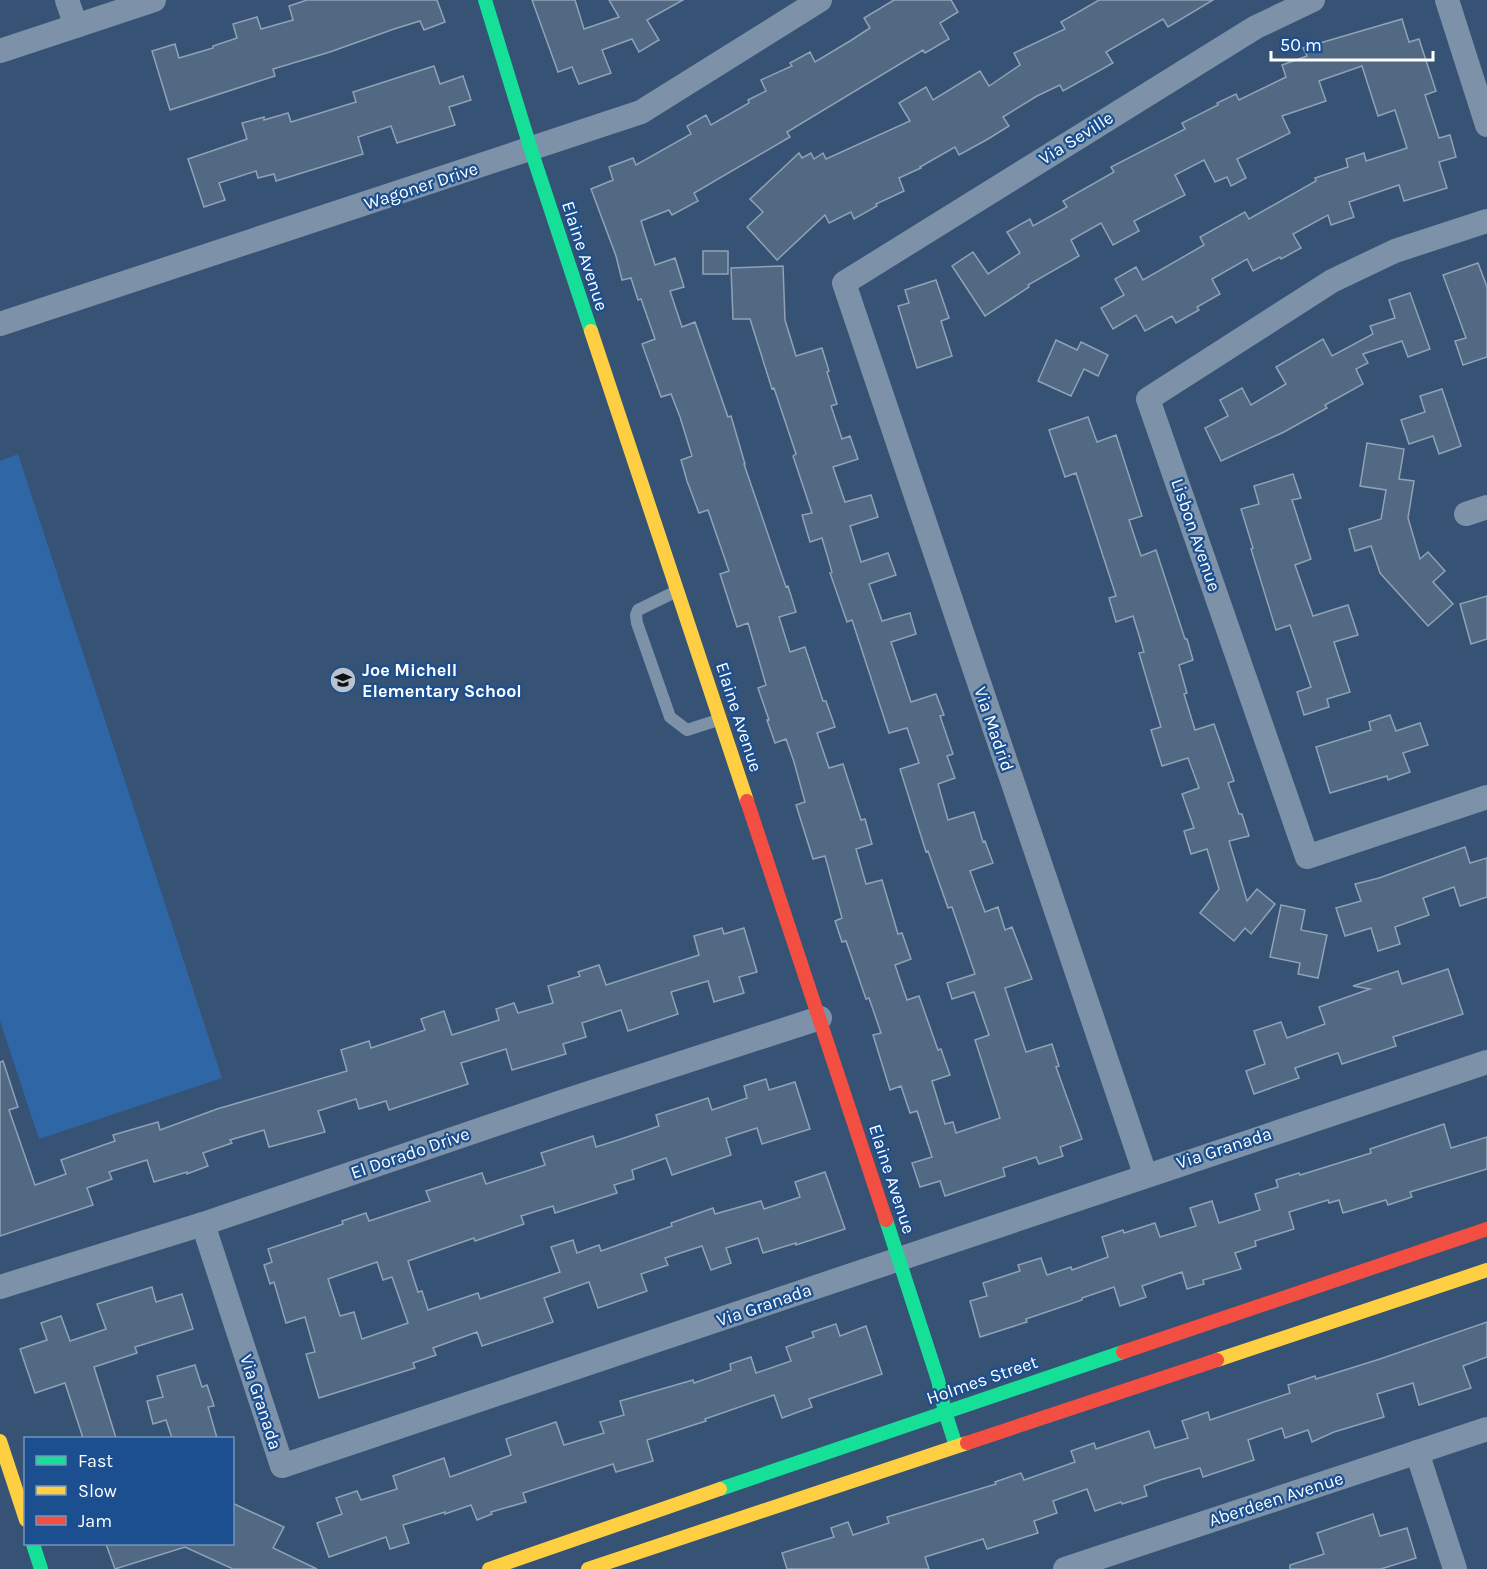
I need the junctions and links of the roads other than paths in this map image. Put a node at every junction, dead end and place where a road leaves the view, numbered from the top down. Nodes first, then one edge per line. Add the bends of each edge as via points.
1 (67, 0) edge
2 (154, 0) edge
3 (485, 0) edge
4 (820, 0) edge
5 (1312, 0) edge
6 (1447, 0) edge
7 (76, 26) junction
8 (0, 51) edge
9 (1487, 124) edge
10 (531, 150) junction
11 (1487, 221) edge
12 (844, 283) joint
13 (0, 324) edge
14 (678, 590) junction
15 (720, 719) junction
16 (1487, 797) edge
17 (820, 1018) junction
18 (1487, 1062) edge
19 (1145, 1174) junction
20 (203, 1224) junction
21 (1487, 1229) edge
22 (899, 1259) junction
23 (1487, 1270) edge
24 (0, 1287) edge
25 (945, 1412) junction
26 (1487, 1429) edge
27 (0, 1441) edge
28 (956, 1446) junction
29 (1417, 1452) junction
30 (24, 1514) edge
31 (33, 1545) edge
32 (41, 1569) edge
33 (489, 1569) edge
34 (588, 1569) edge
35 (1065, 1569) edge
36 (1455, 1569) edge

1 - 7 street
2 - 7 street
3 - 10 main road, Elaine Avenue
4 - 10 street, Wagoner Drive via 641,112
5 - 12 street, Via Seville via 1256,27
6 - 9 street
7 - 8 street
10 - 13 street, Wagoner Drive
10 - 14 main road, Elaine Avenue
11 - 16 street, Lisbon Avenue via 1395,251 1332,281 1148,399 1308,856
12 - 19 street, Via Madrid
14 - 15 main road, Elaine Avenue
14 - 15 lane via 638,610 637,623 670,717 687,730
15 - 17 main road, Elaine Avenue
17 - 20 street, El Dorado Drive
17 - 22 main road, Elaine Avenue
18 - 19 street, Via Granada
19 - 22 street, Via Granada
20 - 22 street, Via Granada via 282,1466
20 - 24 street, El Dorado Drive
21 - 25 main road, Holmes Street
22 - 25 main road, Elaine Avenue
23 - 28 main road
25 - 28 main road, Elaine Avenue
25 - 33 main road, Holmes Street
26 - 29 street, Aberdeen Avenue
27 - 30 main road
28 - 34 main road
29 - 35 street, Aberdeen Avenue
29 - 36 street
31 - 32 main road

